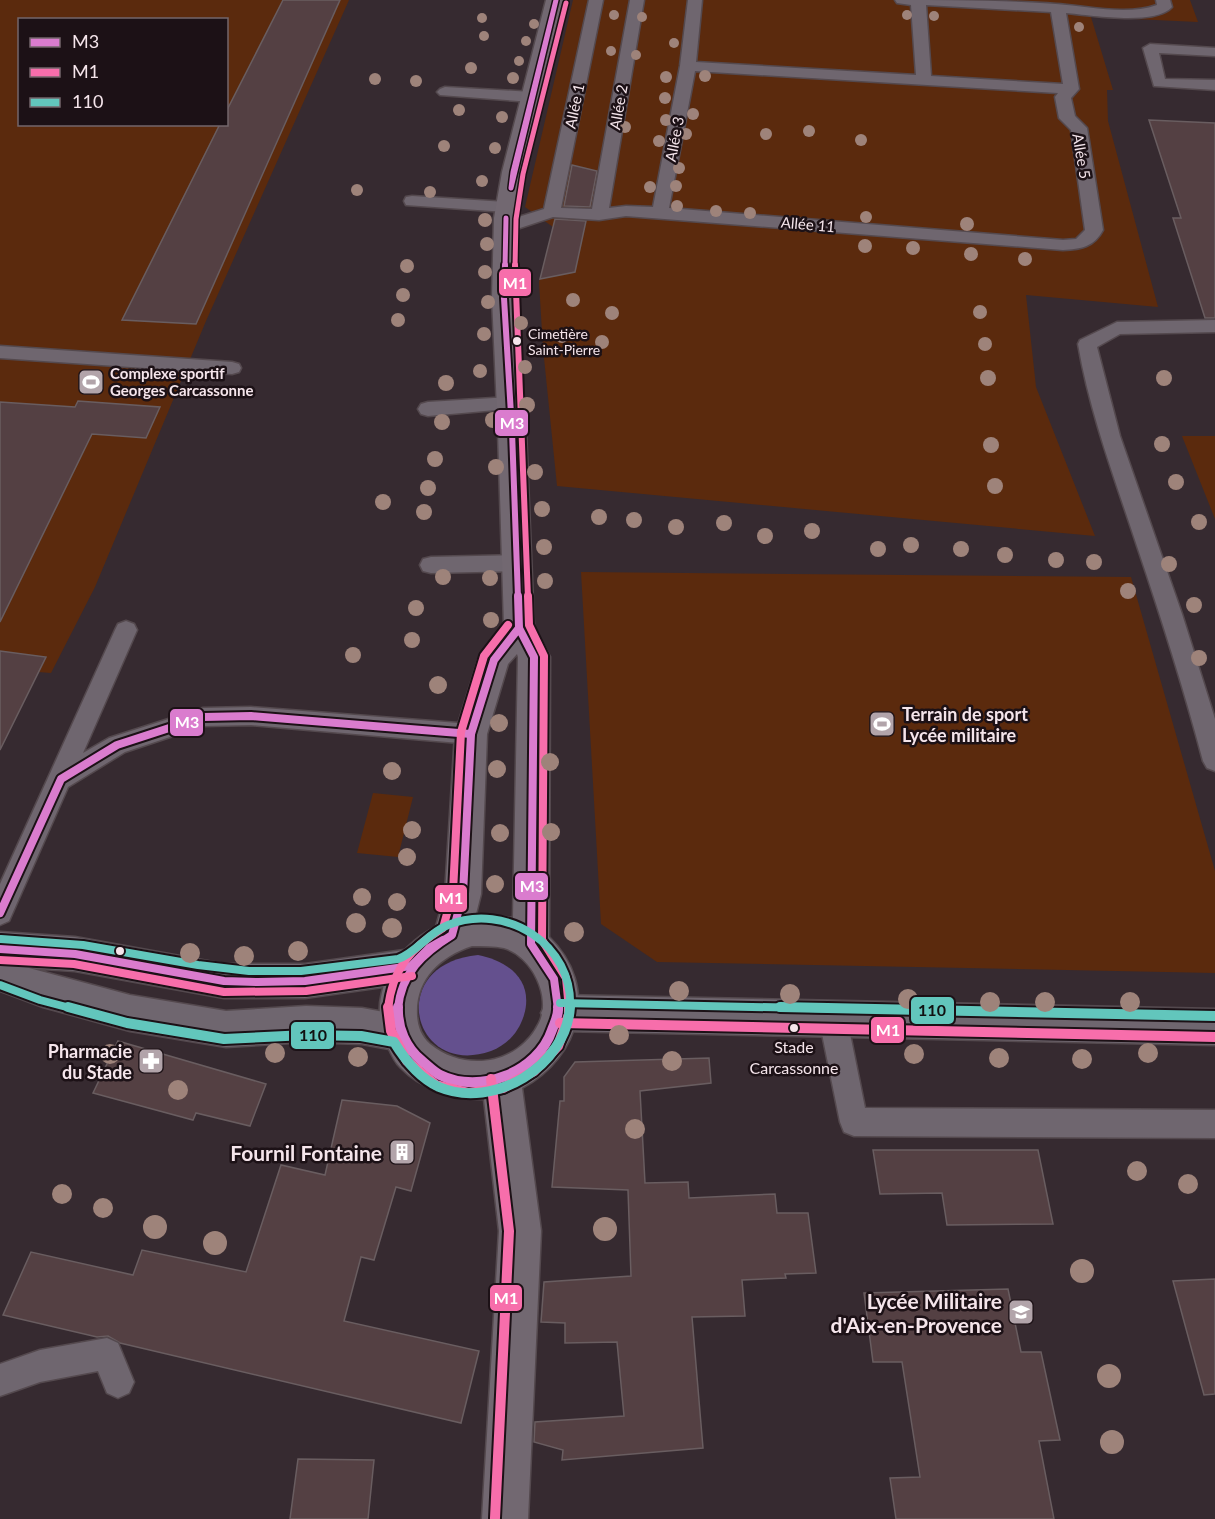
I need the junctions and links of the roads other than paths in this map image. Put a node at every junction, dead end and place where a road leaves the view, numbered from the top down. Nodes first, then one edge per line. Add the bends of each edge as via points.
1 (556, 0) edge
2 (596, 0) edge
3 (637, 0) edge
4 (695, 0) edge
5 (902, 0) edge
6 (918, 0) edge
7 (1162, 0) edge
8 (1058, 8) junction
9 (1215, 52) edge
10 (688, 66) junction
11 (924, 80) junction
12 (1215, 85) edge
13 (1071, 89) junction
14 (445, 92) dead end
15 (532, 97) junction
16 (412, 201) dead end
17 (552, 212) junction
18 (660, 212) junction
19 (599, 214) junction
20 (506, 217) junction
21 (1094, 230) joint
22 (1215, 326) edge
23 (0, 352) edge
24 (232, 368) dead end
25 (510, 403) junction
26 (428, 409) dead end
27 (516, 563) junction
28 (431, 565) dead end
29 (519, 628) junction
30 (126, 630) dead end
31 (471, 734) junction
32 (1215, 761) edge
33 (61, 779) junction
34 (0, 913) edge
35 (452, 935) junction
36 (531, 944) junction
37 (0, 949) edge
38 (411, 966) junction
39 (0, 975) edge
40 (560, 1013) junction
41 (833, 1019) junction
42 (1215, 1027) edge
43 (400, 1033) junction
44 (501, 1078) junction
45 (1215, 1124) edge
46 (0, 1380) edge
47 (118, 1382) dead end
48 (505, 1519) edge

1 - 15 main road
2 - 17 lane, Allée 1
3 - 19 lane, Allée 2
4 - 10 lane, Allée 3
5 - 6 lane
6 - 8 lane
6 - 11 lane
7 - 8 lane via 1165,7 1142,13
8 - 13 lane
9 - 12 lane via 1150,48 1159,83
10 - 11 lane
10 - 18 lane, Allée 3
11 - 13 lane
13 - 21 lane, Allée 5 via 1063,97 1068,118 1079,128
14 - 15 lane
15 - 20 main road
16 - 20 lane
17 - 19 lane, Allée 11
17 - 20 lane
18 - 19 lane, Allée 11
18 - 21 lane, Allée 11 via 1063,245 1081,244 1091,238
20 - 25 main road via 504,298
22 - 32 lane via 1117,328 1087,344 1108,430 1196,689
23 - 24 lane
25 - 26 lane
25 - 27 main road
27 - 28 lane
27 - 29 main road
29 - 31 main road via 494,660
29 - 36 main road via 534,657
30 - 33 lane
31 - 33 lane via 251,716 203,717 117,745
31 - 35 main road via 463,894
33 - 34 lane
35 - 36 main road via 493,930 513,934
35 - 38 main road via 429,948
36 - 40 main road via 555,974
37 - 38 street via 75,954 224,981 305,981
38 - 43 main road via 400,987
39 - 43 street via 130,1013 226,1029 306,1024 362,1026
40 - 41 street
40 - 44 main road via 553,1034 540,1053 523,1068
41 - 42 street
41 - 45 lane via 854,1122
43 - 44 main road via 411,1053 429,1069 451,1079 476,1083
44 - 48 main road via 520,1231
46 - 47 lane via 40,1366 107,1353

